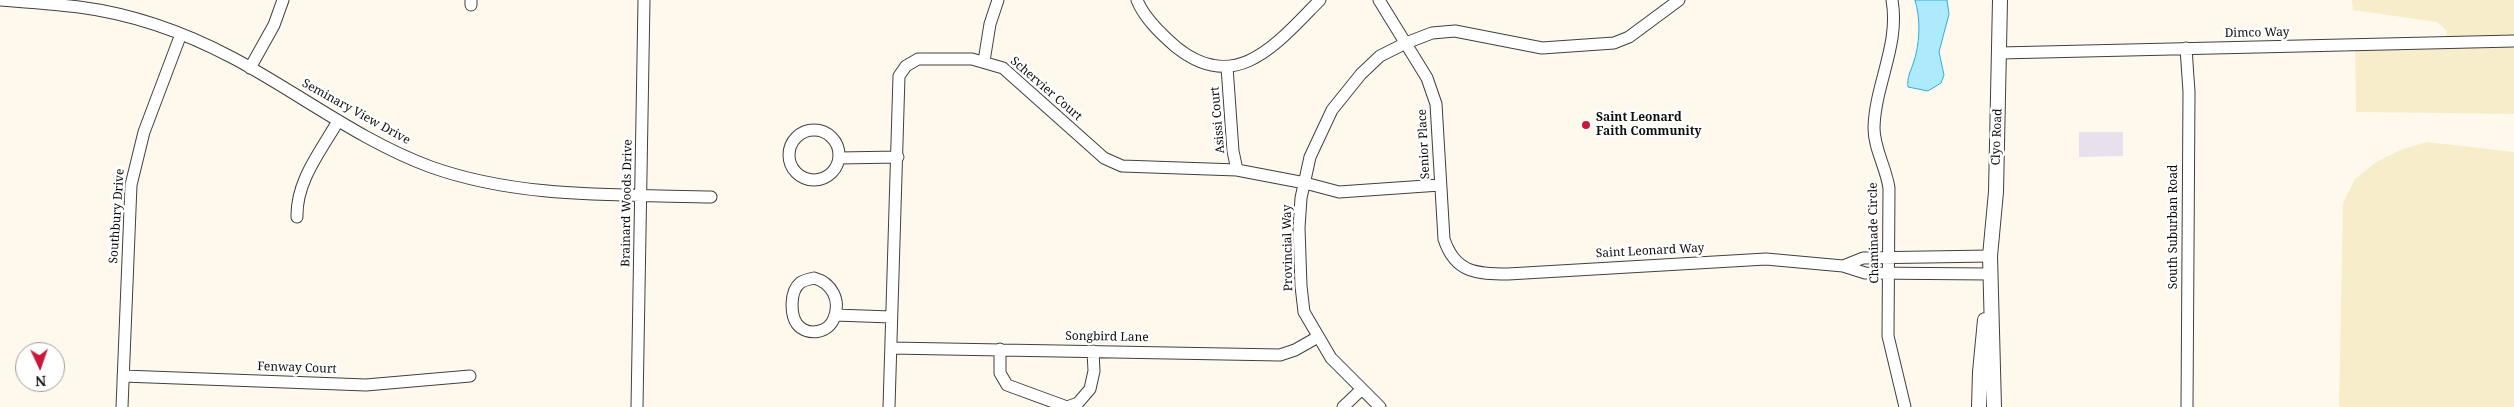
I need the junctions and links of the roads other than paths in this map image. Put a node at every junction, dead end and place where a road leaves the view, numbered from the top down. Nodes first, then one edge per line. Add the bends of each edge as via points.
1 (0, 0) edge
2 (283, 0) edge
3 (644, 0) edge
4 (998, 0) edge
5 (1137, 0) edge
6 (1320, 0) edge
7 (1380, 0) edge
8 (1679, 0) edge
9 (1892, 0) edge
10 (2000, 0) edge
11 (90, 4) edge
12 (181, 34) junction
13 (2514, 41) edge
14 (1406, 43) junction
15 (2186, 48) junction
16 (2000, 52) junction
17 (984, 61) junction
18 (1227, 67) junction
19 (250, 68) junction
20 (338, 121) junction
21 (839, 158) junction
22 (898, 158) junction
23 (1237, 170) junction
24 (1305, 182) junction
25 (1440, 185) junction
26 (640, 195) junction
27 (711, 197) dead end
28 (296, 217) dead end
29 (1990, 256) junction
30 (1889, 258) junction
31 (1460, 266) joint
32 (1843, 266) junction
33 (1889, 274) junction
34 (1990, 274) junction
35 (835, 315) junction
36 (891, 317) junction
37 (1318, 337) junction
38 (891, 348) junction
39 (1000, 349) junction
40 (1093, 351) junction
41 (124, 376) junction
42 (470, 376) dead end
43 (1362, 389) junction
44 (122, 407) edge
45 (637, 407) edge
46 (889, 407) edge
47 (1343, 407) edge
48 (1380, 407) edge
49 (1906, 407) edge
50 (1979, 407) edge
51 (1994, 407) edge
52 (2187, 407) edge

1 - 11 street, Seminary View Drive
2 - 19 street via 274,25
3 - 26 street, Brainard Woods Drive
4 - 17 street
5 - 18 street via 1146,17 1182,52 1204,63
6 - 18 street via 1262,55 1250,62
7 - 14 street, Senior Place
8 - 14 street, Provincial Way via 1629,38 1614,43 1542,48 1455,31 1432,33
9 - 30 street, Chaminade Circle via 1894,36 1874,129 1889,188
10 - 16 street, Clyo Road
11 - 12 street, Seminary View Drive
12 - 19 street, Seminary View Drive
12 - 41 street, Southbury Drive via 144,132 131,185
13 - 15 street, Dimco Way
14 - 24 street, Provincial Way via 1380,56 1332,110 1310,158
14 - 25 street, Senior Place via 1428,78 1436,104
15 - 16 street, Dimco Way
15 - 52 street, South Suburban Road via 2189,92
16 - 29 street, Clyo Road via 1996,192
17 - 22 street, Schervier Court via 918,59 901,71
17 - 23 street, Schervier Court via 1012,75 1111,162 1132,168
18 - 23 street, Asissi Court
19 - 20 street, Seminary View Drive
20 - 26 street, Seminary View Drive via 410,158 475,180 543,192
20 - 28 street via 303,181
21 - 21 street via 836,144 822,132 802,133 792,142 792,168 808,180 829,176
21 - 22 street
22 - 36 street, Schervier Court
23 - 24 street, Schervier Court
24 - 25 street, Schervier Court via 1339,192
24 - 37 street, Provincial Way via 1299,228 1301,286 1304,312
25 - 31 street, Senior Place via 1444,239 1448,251
26 - 27 street, Seminary View Drive
26 - 45 street, Brainard Woods Drive
29 - 30 street, Saint Leonard Way
29 - 34 street, Clyo Road
30 - 32 street, Saint Leonard Way via 1863,258
30 - 33 street, Chaminade Circle
31 - 32 street, Saint Leonard Way via 1485,274 1739,260
32 - 33 street, Saint Leonard Way via 1865,273
33 - 34 street, Saint Leonard Way
33 - 49 street, Chaminade Circle via 1889,348
34 - 50 street, Clyo Road
34 - 51 street, Clyo Road
35 - 35 street via 834,294 827,283 814,278 796,287 793,312 802,329 822,331
35 - 36 street
36 - 38 street, Schervier Court
37 - 40 street, Songbird Lane via 1280,355
37 - 43 street, Provincial Way via 1331,358
38 - 39 street, Songbird Lane
38 - 46 street, Schervier Court
39 - 40 street, Songbird Lane
39 - 40 street via 1000,373 1007,385 1067,407 1078,403 1090,390 1094,371
41 - 42 street, Fenway Court via 366,385
41 - 44 street, Southbury Drive
43 - 47 street
43 - 48 street, Provincial Way

